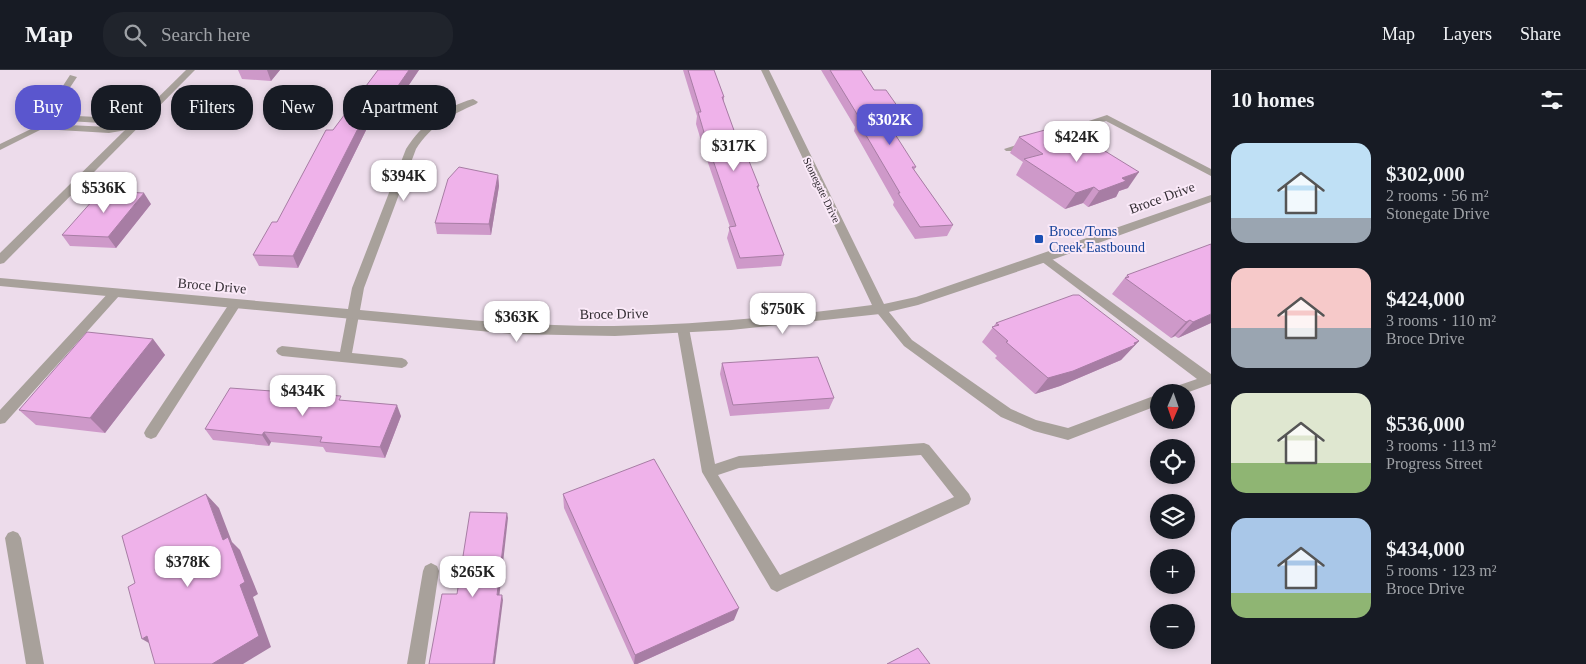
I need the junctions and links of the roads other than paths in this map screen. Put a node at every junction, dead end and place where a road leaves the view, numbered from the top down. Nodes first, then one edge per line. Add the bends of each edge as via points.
1 (191, 70) edge
2 (765, 70) edge
3 (73, 78) dead end
4 (68, 85) edge
5 (161, 100) edge
6 (473, 102) dead end
7 (32, 130) edge
8 (131, 130) edge
9 (0, 147) edge
10 (1009, 149) dead end
11 (1211, 173) edge
12 (1211, 198) edge
13 (1045, 258) junction
14 (0, 260) edge
15 (0, 282) edge
16 (115, 293) junction
17 (235, 304) junction
18 (880, 308) junction
19 (353, 315) junction
20 (682, 328) junction
21 (282, 351) dead end
22 (345, 357) junction
23 (402, 363) dead end
24 (1209, 380) edge
25 (1195, 385) edge
26 (1150, 402) edge
27 (0, 419) edge
28 (151, 433) dead end
29 (709, 472) junction
30 (13, 538) dead end
31 (431, 571) dead end
32 (35, 664) edge
33 (416, 664) edge

1 - 5 street
2 - 18 street, Stonegate Drive
3 - 4 lane
6 - 19 street via 435,120 411,149 358,288
7 - 9 lane
8 - 14 street
10 - 11 lane via 1107,118
12 - 13 street, Broce Drive
13 - 18 street, Broce Drive via 918,301
13 - 24 lane
15 - 16 street, Broce Drive
16 - 17 street, Broce Drive
16 - 27 lane
17 - 19 street, Broce Drive
17 - 28 lane
18 - 20 street, Broce Drive via 774,322
18 - 26 lane via 908,343 1006,413 1034,425 1068,434
19 - 20 street, Broce Drive via 556,331
19 - 22 lane
20 - 29 lane
21 - 22 lane
22 - 23 lane
24 - 25 lane
29 - 29 lane via 777,584 964,500 924,449 739,462
30 - 32 lane
31 - 33 lane

